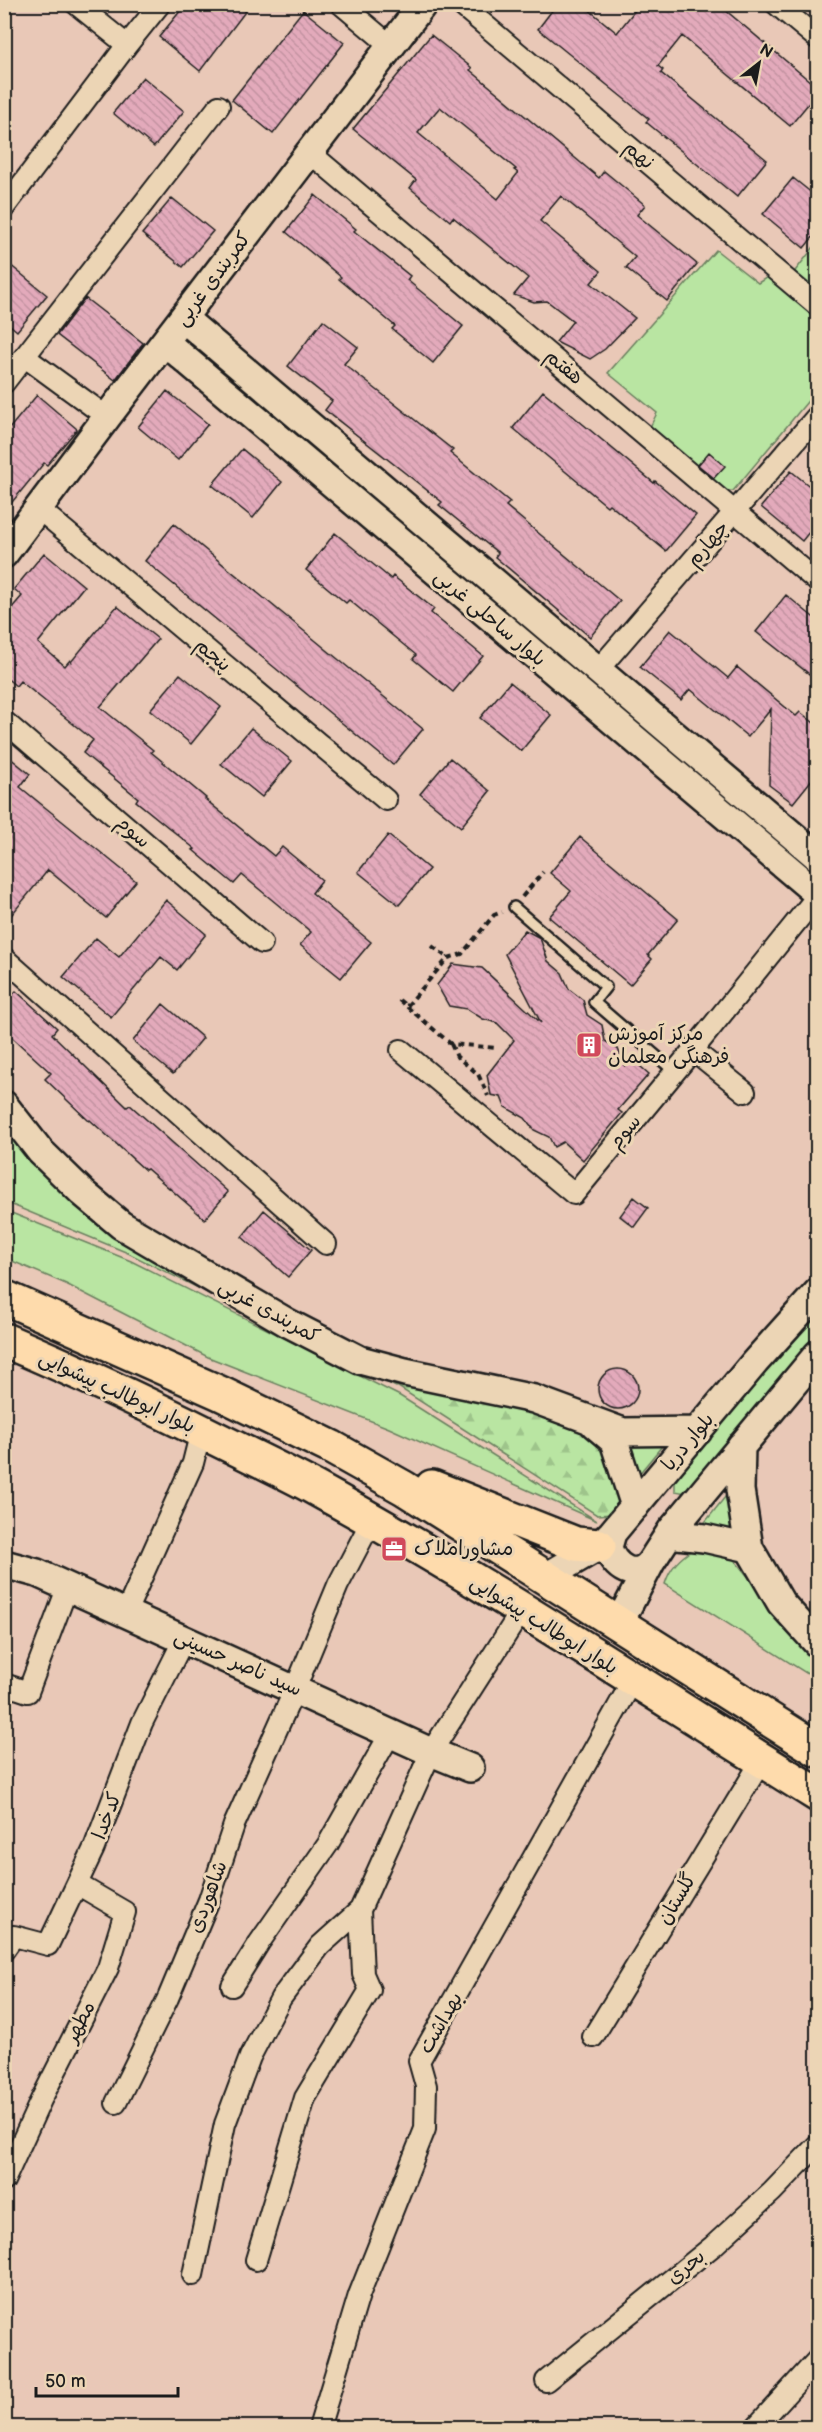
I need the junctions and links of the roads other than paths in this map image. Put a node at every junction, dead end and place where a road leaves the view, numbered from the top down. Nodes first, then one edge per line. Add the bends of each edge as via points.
1 (76, 4) edge
2 (160, 4) edge
3 (341, 4) edge
4 (423, 4) edge
5 (460, 4) edge
6 (776, 4) edge
7 (818, 39) edge
8 (127, 45) junction
9 (391, 46) junction
10 (219, 106) dead end
11 (309, 152) junction
12 (4, 208) edge
13 (818, 306) edge
14 (183, 318) junction
15 (165, 342) junction
16 (25, 357) junction
17 (4, 383) edge
18 (818, 415) edge
19 (106, 417) junction
20 (39, 509) junction
21 (735, 512) junction
22 (4, 554) edge
23 (818, 582) edge
24 (597, 671) junction
25 (4, 721) edge
26 (386, 800) dead end
27 (818, 857) edge
28 (818, 895) edge
29 (514, 907) road end
30 (262, 943) dead end
31 (4, 958) edge
32 (401, 1050) dead end
33 (693, 1050) junction
34 (675, 1072) junction
35 (745, 1092) dead end
36 (4, 1105) edge
37 (326, 1244) dead end
38 (817, 1294) edge
39 (4, 1297) edge
40 (4, 1340) edge
41 (818, 1354) edge
42 (588, 1419) junction
43 (201, 1431) junction
44 (698, 1431) junction
45 (322, 1443) junction
46 (741, 1446) junction
47 (638, 1503) junction
48 (372, 1520) junction
49 (670, 1533) junction
50 (606, 1539) junction
51 (749, 1548) junction
52 (651, 1562) junction
53 (4, 1564) edge
54 (546, 1577) junction
55 (68, 1586) junction
56 (522, 1610) junction
57 (126, 1612) junction
58 (619, 1623) junction
59 (184, 1639) junction
60 (818, 1644) edge
61 (633, 1680) junction
62 (4, 1684) edge
63 (295, 1689) junction
64 (390, 1734) junction
65 (818, 1750) edge
66 (431, 1752) junction
67 (762, 1760) junction
68 (470, 1768) dead end
69 (818, 1795) edge
70 (77, 1884) junction
71 (360, 1910) junction
72 (4, 1950) edge
73 (232, 1986) dead end
74 (593, 2037) dead end
75 (116, 2103) dead end
76 (818, 2144) edge
77 (4, 2181) edge
78 (256, 2260) dead end
79 (194, 2275) dead end
80 (818, 2359) edge
81 (546, 2381) dead end
82 (319, 2427) edge
83 (755, 2427) edge

1 - 8 street
2 - 8 street
3 - 9 street
4 - 9 street, کمربندی غربی
5 - 13 street, نهم
6 - 7 street
8 - 12 street
9 - 11 street, کمربندی غربی
10 - 16 street
11 - 14 street, کمربندی غربی
11 - 21 street, هفتم
14 - 15 street, کمربندی غربی
14 - 24 street, بلوار ساحلی غربی
15 - 19 street, کمربندی غربی
15 - 28 street, بلوار ساحلی غربی
16 - 17 street
16 - 19 street
18 - 21 street, چهارم
19 - 20 street, کمربندی غربی
20 - 22 street, کمربندی غربی
20 - 26 street, پنجم
21 - 23 street, هفتم
21 - 24 street, چهارم
24 - 27 street, بلوار ساحلی غربی
25 - 30 street, سوم
28 - 33 street, سوم
29 - 34 lane via 606,987 594,1002
31 - 37 street
32 - 34 street, سوم via 574,1194
33 - 34 street, سوم
33 - 35 street
36 - 42 street, کمربندی غربی via 39,1151 121,1225 288,1323 360,1360 534,1400
38 - 44 street, بلوار دریا
39 - 45 highway, بلوار ابوطالب پیشوایی
40 - 43 highway, بلوار ابوطالب پیشوایی
41 - 46 street
42 - 44 street, کمربندی غربی via 623,1432
42 - 47 street via 614,1441
43 - 48 highway, بلوار ابوطالب پیشوایی
43 - 57 street via 194,1463
44 - 47 street, بلوار دریا
45 - 50 highway via 576,1544
45 - 54 highway, بلوار ابوطالب پیشوایی via 404,1488
46 - 49 street
46 - 51 street via 740,1490
47 - 49 street via 655,1499 669,1508 675,1521
47 - 50 street, بلوار دریا
48 - 56 highway, بلوار ابوطالب پیشوایی
48 - 63 street, شاهوردی via 338,1585
49 - 51 street
49 - 52 street
50 - 52 street via 614,1563 621,1568 638,1571
50 - 54 street, بلوار دریا
51 - 60 street via 781,1603
52 - 58 street
53 - 55 street, سید ناصر حسینی via 37,1572
54 - 58 highway, بلوار ابوطالب پیشوایی
55 - 57 street, سید ناصر حسینی
55 - 62 street via 28,1692
56 - 61 highway, بلوار ابوطالب پیشوایی
56 - 66 street
57 - 59 street, سید ناصر حسینی
58 - 65 highway, بلوار ابوطالب پیشوایی
59 - 63 street, سید ناصر حسینی
59 - 70 street, کدخدا via 142,1723
61 - 67 highway, بلوار ابوطالب پیشوایی
61 - 82 street, بهداشت via 420,2061 426,2086 425,2129 359,2295
63 - 64 street, سید ناصر حسینی
63 - 75 street, شاهوردی via 234,1826 209,1900 168,1998
64 - 66 street, سید ناصر حسینی
64 - 73 street via 328,1844
66 - 68 street, سید ناصر حسینی
66 - 71 street
67 - 69 highway, بلوار ابوطالب پیشوایی
67 - 74 street, گلستان
70 - 72 street, کدخدا via 48,1946 14,1936
70 - 77 street, مطهر via 125,1912 108,1968
71 - 78 street via 363,1974 370,1990 305,2098
71 - 79 street via 320,1946 287,1989 250,2056 225,2124
76 - 81 street, بحری via 713,2246
80 - 83 street

